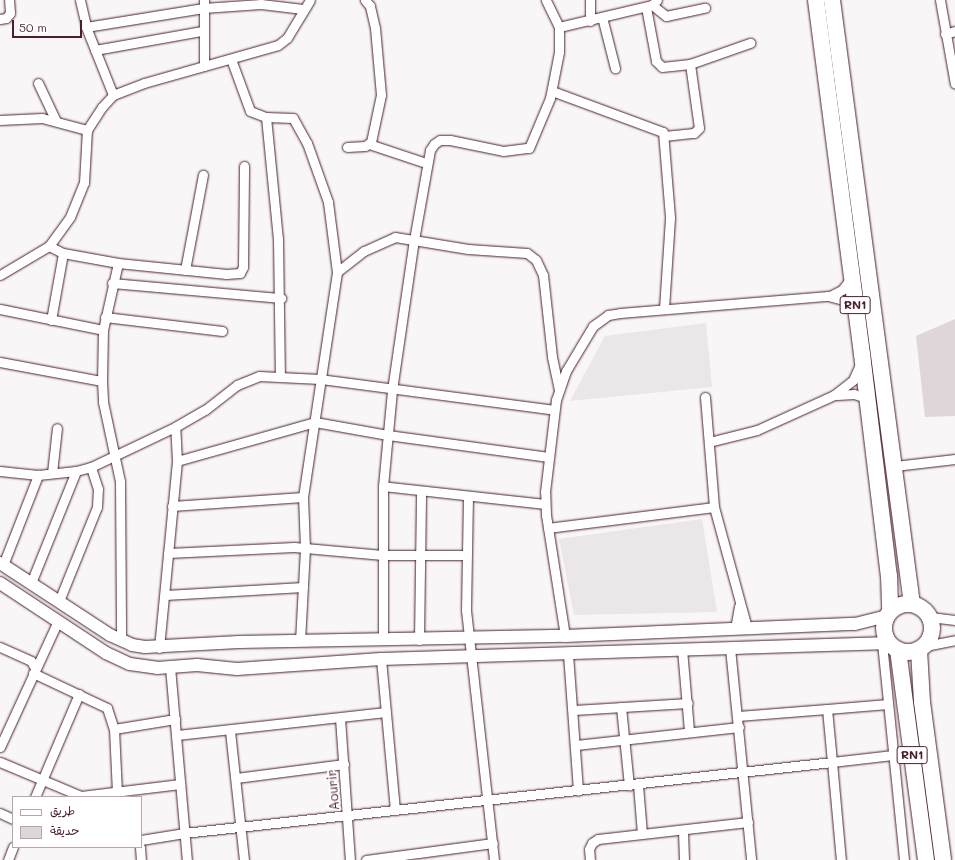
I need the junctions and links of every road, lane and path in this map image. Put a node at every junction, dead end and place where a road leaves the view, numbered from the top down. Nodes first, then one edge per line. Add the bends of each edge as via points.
1 (9, 0) edge
2 (80, 0) edge
3 (310, 0) edge
4 (365, 0) edge
5 (546, 0) edge
6 (590, 0) edge
7 (816, 0) edge
8 (832, 0) edge
9 (940, 0) edge
10 (261, 2) edge
11 (204, 4) edge
12 (652, 4) edge
13 (705, 8) dead end
14 (303, 9) junction
15 (602, 17) junction
16 (0, 19) edge
17 (590, 21) junction
18 (86, 27) junction
19 (559, 27) junction
20 (202, 31) junction
21 (955, 31) edge
22 (945, 34) junction
23 (750, 43) dead end
24 (95, 50) junction
25 (231, 59) junction
26 (690, 64) junction
27 (204, 66) junction
28 (615, 68) dead end
29 (38, 83) dead end
30 (955, 84) edge
31 (552, 91) junction
32 (114, 95) junction
33 (266, 117) junction
34 (0, 120) edge
35 (56, 121) junction
36 (88, 130) junction
37 (664, 136) junction
38 (369, 144) junction
39 (346, 147) dead end
40 (426, 163) junction
41 (244, 166) dead end
42 (203, 175) dead end
43 (414, 240) junction
44 (49, 246) junction
45 (63, 253) junction
46 (118, 263) junction
47 (185, 270) junction
48 (337, 272) junction
49 (0, 276) edge
50 (851, 278) junction
51 (112, 283) junction
52 (828, 296) junction
53 (281, 298) junction
54 (855, 303) junction
55 (0, 309) edge
56 (664, 310) junction
57 (105, 317) junction
58 (51, 320) junction
59 (103, 330) junction
60 (222, 331) dead end
61 (862, 354) junction
62 (0, 362) edge
63 (280, 375) junction
64 (320, 379) junction
65 (102, 382) junction
66 (392, 390) junction
67 (559, 390) junction
68 (834, 395) junction
69 (706, 397) dead end
70 (866, 398) junction
71 (554, 410) junction
72 (315, 422) junction
73 (174, 427) junction
74 (57, 428) dead end
75 (388, 435) junction
76 (709, 442) junction
77 (114, 456) junction
78 (549, 457) junction
79 (955, 459) edge
80 (176, 461) junction
81 (895, 466) junction
82 (91, 467) junction
83 (76, 471) junction
84 (52, 473) junction
85 (1, 474) edge
86 (38, 475) junction
87 (383, 486) junction
88 (421, 492) junction
89 (468, 496) junction
90 (303, 497) junction
91 (545, 504) junction
92 (172, 506) junction
93 (714, 507) junction
94 (548, 528) junction
95 (304, 548) junction
96 (168, 553) junction
97 (383, 555) junction
98 (466, 555) junction
99 (421, 556) junction
100 (2, 564) edge
101 (31, 583) junction
102 (0, 584) edge
103 (302, 587) junction
104 (165, 595) junction
105 (59, 601) junction
106 (912, 604) junction
107 (888, 614) junction
108 (930, 617) junction
109 (955, 620) edge
110 (58, 621) junction
111 (741, 629) junction
112 (565, 636) junction
113 (468, 638) junction
114 (121, 640) junction
115 (383, 640) junction
116 (419, 640) junction
117 (955, 640) edge
118 (300, 641) junction
119 (890, 645) junction
120 (0, 647) edge
121 (159, 648) junction
122 (730, 648) junction
123 (922, 648) junction
124 (682, 649) junction
125 (568, 654) junction
126 (471, 656) junction
127 (381, 659) junction
128 (170, 667) junction
129 (34, 670) junction
130 (79, 694) junction
131 (688, 703) junction
132 (888, 704) junction
133 (622, 707) junction
134 (827, 709) junction
135 (574, 710) junction
136 (386, 712) junction
137 (738, 716) junction
138 (340, 718) junction
139 (175, 719) junction
140 (739, 727) junction
141 (114, 729) junction
142 (230, 731) junction
143 (689, 731) junction
144 (177, 735) junction
145 (626, 739) junction
146 (576, 745) junction
147 (0, 747) edge
148 (893, 755) junction
149 (0, 762) edge
150 (832, 762) junction
151 (344, 764) junction
152 (742, 772) junction
153 (43, 778) junction
154 (236, 778) junction
155 (180, 784) junction
156 (633, 786) junction
157 (578, 791) junction
158 (117, 793) junction
159 (35, 796) edge
160 (489, 798) junction
161 (395, 809) junction
162 (0, 813) edge
163 (349, 815) junction
164 (12, 819) edge
165 (748, 822) junction
166 (240, 826) junction
167 (683, 831) junction
168 (184, 832) junction
169 (642, 834) junction
170 (142, 840) edge
171 (493, 843) junction
172 (13, 848) edge
173 (140, 848) edge
174 (398, 858) edge
175 (8, 860) edge
176 (141, 860) edge
177 (187, 860) edge
178 (244, 860) edge
179 (350, 860) edge
180 (366, 860) edge
181 (494, 860) edge
182 (590, 860) edge
183 (684, 860) edge
184 (751, 860) edge
185 (841, 860) edge
186 (904, 860) edge
187 (926, 860) edge
188 (943, 860) edge

1 - 16 street via 10,13 6,18
2 - 18 street
3 - 14 street
4 - 38 street via 370,6 375,28 382,78 381,95
5 - 19 street
6 - 17 street
7 - 50 highway, RN1
8 - 81 highway, RN1 via 868,287
9 - 22 street
10 - 11 street
10 - 14 street
11 - 18 street
11 - 20 street
12 - 13 street via 666,16
12 - 15 street
12 - 26 street via 658,66
14 - 25 street via 294,28 278,45
15 - 17 street
15 - 28 street
17 - 19 street
18 - 24 street
19 - 31 street via 559,52
20 - 24 street
20 - 27 street
21 - 22 street
22 - 30 street
23 - 26 street
24 - 32 street
25 - 27 street
25 - 33 street via 247,106 254,114
26 - 37 street via 699,128 694,133
27 - 32 street via 144,83
29 - 35 street
31 - 37 street via 660,129
31 - 40 street via 541,125 529,148 503,151 440,140 434,144
32 - 36 street via 102,107
33 - 48 street via 292,118 307,143 328,202
33 - 53 street
34 - 35 street via 42,118
35 - 36 street
36 - 44 street via 84,183 70,217
37 - 56 street via 670,218
38 - 39 street
38 - 40 street
40 - 43 street
41 - 47 street via 242,270 236,274 226,274
42 - 47 street
43 - 48 street via 403,237 388,239 364,251
43 - 66 street
43 - 67 street via 468,249 516,251 527,253 536,260 543,274 552,357
44 - 45 street
44 - 49 street
45 - 46 street
45 - 58 street
46 - 47 street
46 - 51 street
48 - 64 street
50 - 52 street via 842,290
50 - 54 highway, RN1
51 - 53 street
51 - 57 street
52 - 54 street
52 - 56 street
53 - 63 street
54 - 61 highway, RN1
55 - 58 street
56 - 67 street via 620,313 600,319 587,335
57 - 59 street
57 - 60 street
58 - 59 street
59 - 65 street
61 - 68 street via 853,380
61 - 70 highway, RN1
62 - 65 street
63 - 64 street
63 - 73 street via 248,379 205,410
64 - 66 street
64 - 72 street
65 - 77 street
66 - 71 street
66 - 75 street
67 - 71 street
68 - 70 street via 847,394
68 - 76 street via 757,430
69 - 76 street
70 - 107 highway, RN1 via 888,576
71 - 78 street
72 - 75 street
72 - 80 street
72 - 90 street
73 - 77 street
73 - 80 street
74 - 84 street
75 - 78 street
75 - 87 street
76 - 93 street
77 - 82 street
77 - 114 street via 122,503
78 - 91 street
79 - 81 street
80 - 92 street
81 - 106 highway, RN1
82 - 83 street
82 - 105 street via 98,490 96,507
83 - 84 street
83 - 101 street
84 - 86 street
85 - 86 street
86 - 100 street
87 - 88 street
87 - 97 street
88 - 89 street
88 - 99 street
89 - 91 street
89 - 98 street
90 - 92 street
90 - 95 street
91 - 94 street
92 - 96 street
93 - 94 street
93 - 111 street via 731,564 739,606 744,615
94 - 112 street
95 - 96 street via 264,547
95 - 97 street
95 - 103 street
96 - 104 street
97 - 99 street
97 - 115 street
98 - 99 street
98 - 113 street
99 - 116 street
100 - 101 street
101 - 105 street
102 - 110 street
103 - 104 street
103 - 118 street
104 - 121 street
105 - 114 street
106 - 107 highway via 896,606
106 - 108 highway via 926,611
107 - 111 street via 863,624
107 - 119 highway, RN1 via 884,632
108 - 109 street
108 - 123 highway, RN1 via 932,632
110 - 128 street via 118,659 143,666
110 - 129 street
111 - 112 street
112 - 113 street
113 - 116 street
113 - 126 street
114 - 121 street via 132,645
115 - 116 street
115 - 118 street
117 - 123 street
118 - 121 street
119 - 122 street
119 - 123 highway via 909,652
119 - 132 street
119 - 187 highway, RN1
120 - 129 street via 31,661
122 - 124 street
122 - 137 street
123 - 188 highway, RN1 via 922,702
124 - 125 street
124 - 131 street
125 - 126 street
125 - 135 street
126 - 127 street
126 - 160 street
127 - 128 street via 237,669 197,665
127 - 136 street
128 - 139 street
129 - 130 street
129 - 147 street
130 - 141 street via 107,708
130 - 153 street
131 - 133 street
131 - 143 street
132 - 134 street
132 - 148 street
133 - 135 street
133 - 145 street
134 - 137 street
134 - 150 street
135 - 146 street
136 - 138 street
136 - 161 street
137 - 140 street
138 - 142 street
138 - 151 street, Aourir
139 - 141 street
139 - 144 street
140 - 143 street
140 - 152 street
141 - 158 street
142 - 144 street
142 - 154 street
143 - 145 street
144 - 155 street
145 - 146 street
145 - 156 street
146 - 157 street
148 - 150 street
148 - 186 street
149 - 153 street
150 - 152 street
150 - 185 street
151 - 154 street
151 - 163 street, Aourir
152 - 156 street
152 - 165 street
153 - 158 street via 81,796
153 - 159 street
154 - 166 street
155 - 158 street
155 - 168 street
156 - 157 street
156 - 169 street
157 - 160 street
160 - 161 street
160 - 171 street
161 - 163 street
162 - 164 street
163 - 166 street
163 - 179 street, Aourir
165 - 167 street
165 - 184 street
166 - 168 street
166 - 178 street
167 - 169 street
167 - 183 street
168 - 170 street
168 - 177 street
169 - 182 street via 595,841 589,849
171 - 174 street
171 - 181 street
172 - 175 street
173 - 176 street
174 - 180 street

